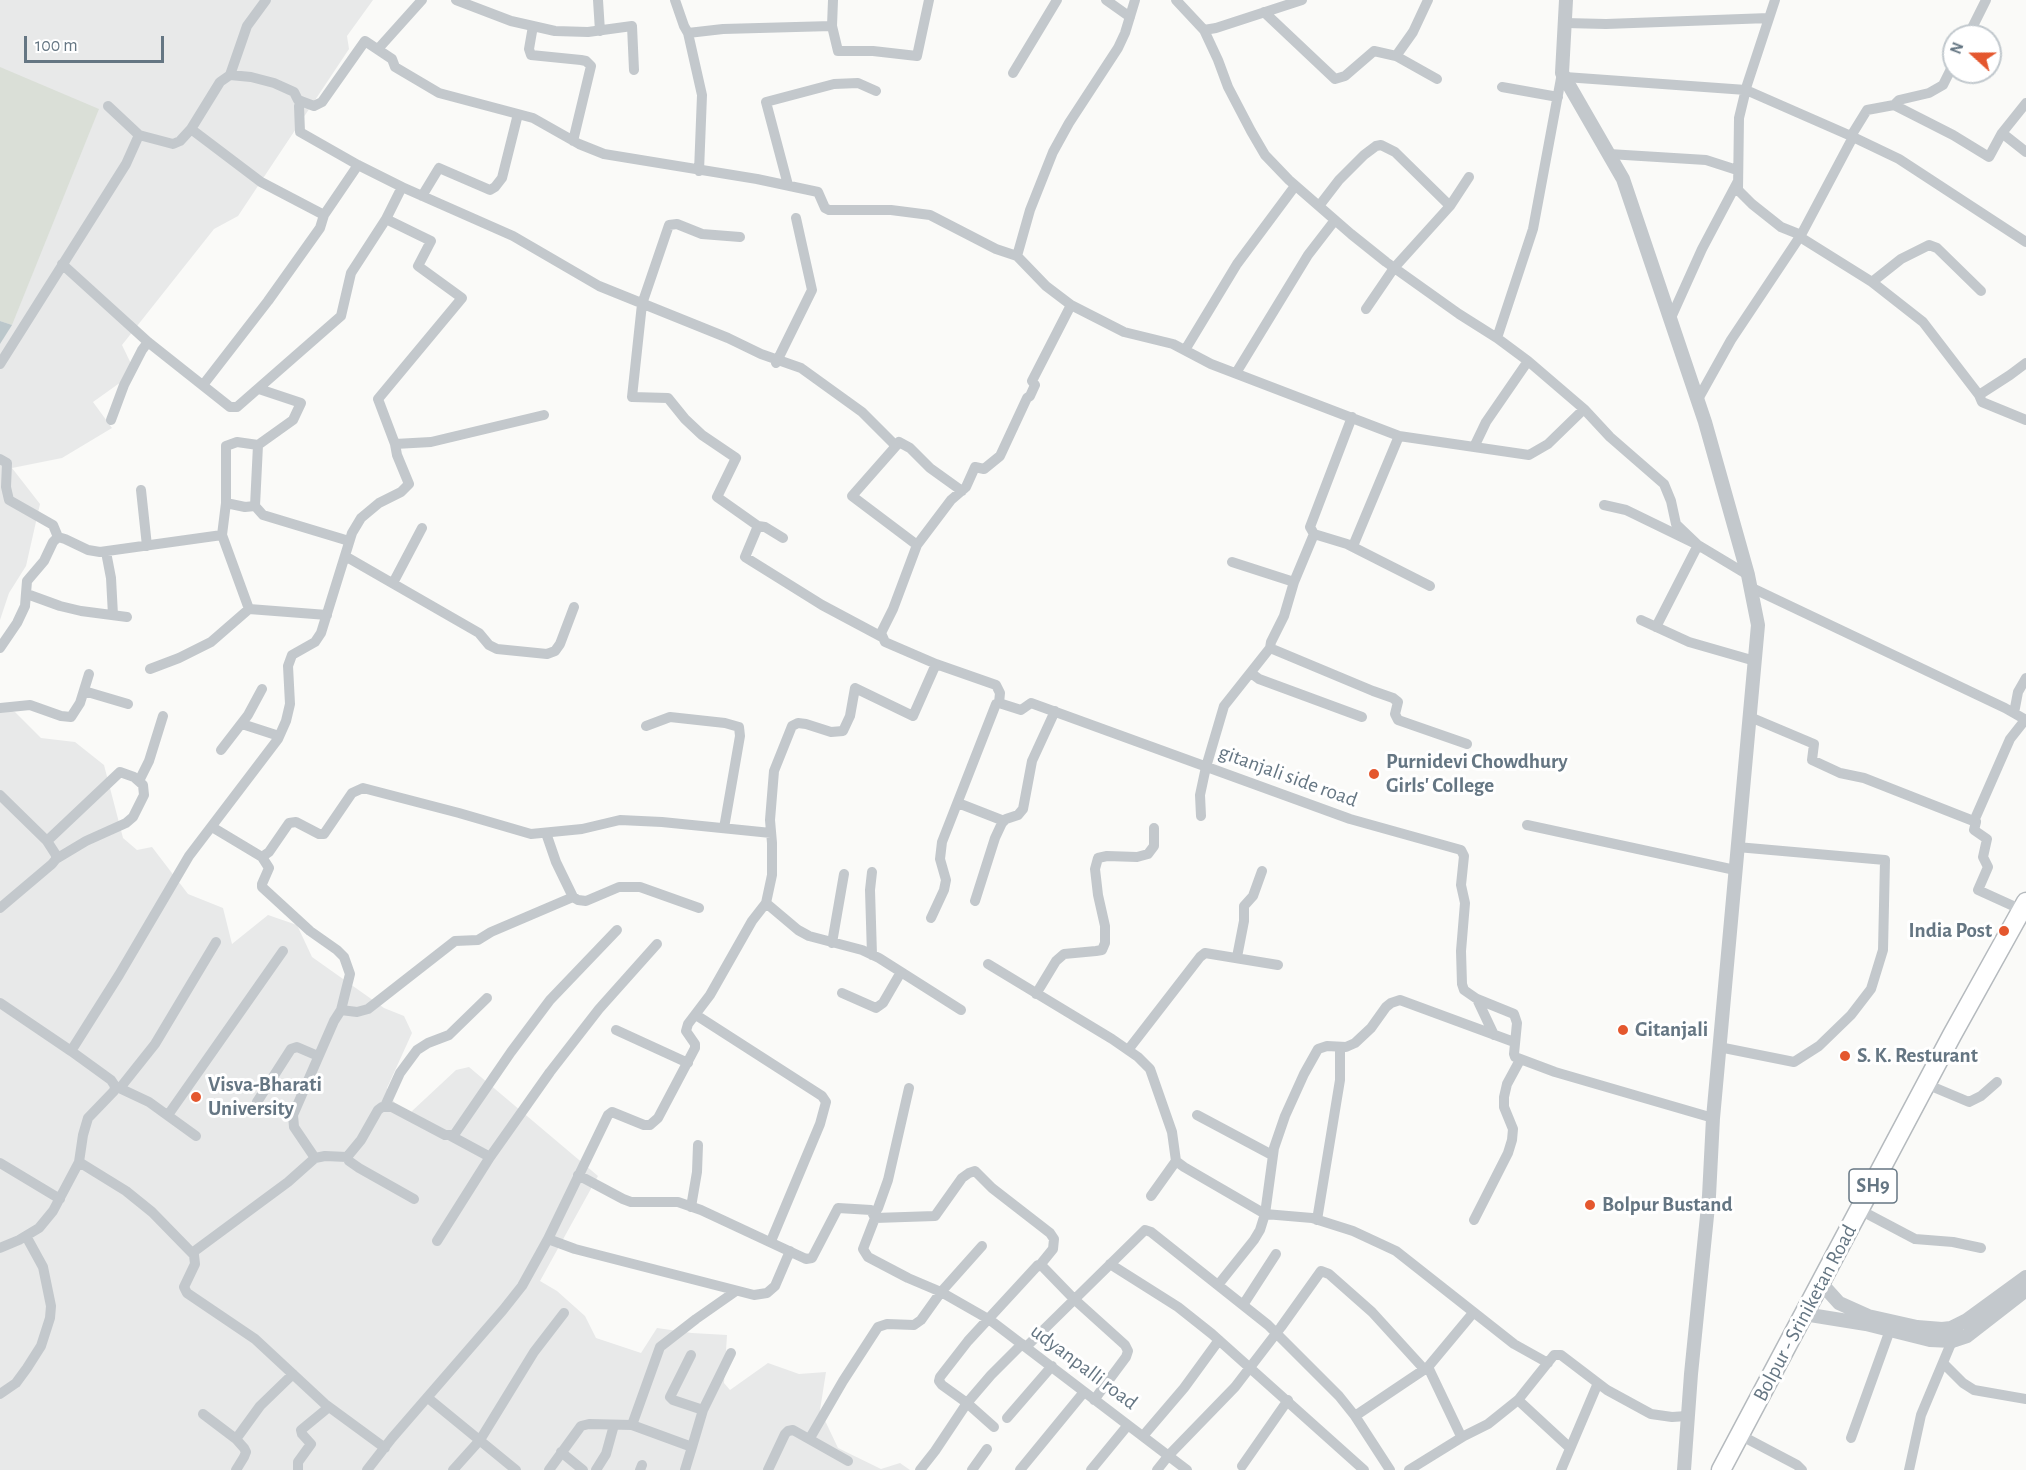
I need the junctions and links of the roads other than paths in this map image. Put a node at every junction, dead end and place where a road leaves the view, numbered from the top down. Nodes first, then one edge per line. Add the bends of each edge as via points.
1 (266, 0) edge
2 (423, 0) edge
3 (456, 0) edge
4 (598, 0) edge
5 (675, 0) edge
6 (833, 0) edge
7 (929, 0) edge
8 (1057, 0) edge
9 (1106, 0) edge
10 (1135, 0) edge
11 (1176, 0) edge
12 (1302, 0) edge
13 (1428, 0) edge
14 (1566, 0) edge
15 (1775, 0) edge
16 (1986, 0) edge
17 (1264, 12) junction
18 (1130, 18) junction
19 (1769, 18) junction
20 (1565, 23) junction
21 (1974, 24) edge
22 (533, 26) junction
23 (832, 26) junction
24 (1204, 30) junction
25 (600, 31) junction
26 (688, 33) junction
27 (378, 49) junction
28 (1396, 56) junction
29 (634, 70) dead end
30 (1013, 73) dead end
31 (230, 75) junction
32 (1563, 75) junction
33 (1437, 79) dead end
34 (1944, 84) edge
35 (1502, 87) dead end
36 (1746, 90) junction
37 (876, 91) dead end
38 (1557, 97) junction
39 (301, 101) junction
40 (2026, 103) edge
41 (1894, 105) junction
42 (108, 106) dead end
43 (518, 114) junction
44 (191, 129) junction
45 (2002, 133) junction
46 (139, 135) junction
47 (573, 141) junction
48 (2026, 152) edge
49 (1609, 154) junction
50 (358, 165) junction
51 (699, 171) junction
52 (1737, 175) junction
53 (1469, 177) dead end
54 (788, 185) junction
55 (1295, 186) junction
56 (402, 187) junction
57 (422, 196) junction
58 (1319, 206) junction
59 (1450, 206) junction
60 (324, 215) junction
61 (796, 218) dead end
62 (386, 219) junction
63 (1335, 220) junction
64 (1800, 236) junction
65 (740, 237) dead end
66 (2026, 242) edge
67 (1017, 256) junction
68 (62, 264) junction
69 (1394, 268) junction
70 (1872, 282) junction
71 (1981, 291) dead end
72 (642, 304) junction
73 (1071, 305) junction
74 (1366, 309) dead end
75 (1670, 320) junction
76 (1497, 338) junction
77 (148, 342) junction
78 (1185, 350) junction
79 (777, 362) junction
80 (1528, 362) junction
81 (2026, 363) edge
82 (0, 364) edge
83 (1236, 373) junction
84 (203, 385) junction
85 (260, 389) junction
86 (1979, 395) junction
87 (1697, 401) junction
88 (1584, 409) junction
89 (544, 415) dead end
90 (1352, 417) junction
91 (111, 420) dead end
92 (2026, 420) edge
93 (1399, 436) junction
94 (395, 444) junction
95 (258, 445) junction
96 (896, 446) junction
97 (1474, 447) junction
98 (0, 459) edge
99 (141, 490) dead end
100 (962, 491) junction
101 (226, 503) junction
102 (1604, 505) dead end
103 (255, 506) junction
104 (758, 526) junction
105 (422, 528) dead end
106 (1314, 534) junction
107 (222, 535) junction
108 (58, 537) junction
109 (783, 538) dead end
110 (349, 541) junction
111 (917, 545) junction
112 (1698, 545) junction
113 (147, 546) junction
114 (1353, 546) junction
115 (106, 552) junction
116 (345, 556) junction
117 (1232, 562) dead end
118 (1749, 581) junction
119 (1294, 582) junction
120 (393, 583) junction
121 (1430, 586) dead end
122 (27, 594) junction
123 (574, 607) dead end
124 (249, 609) junction
125 (113, 615) junction
126 (327, 615) junction
127 (127, 617) dead end
128 (1641, 620) dead end
129 (1656, 627) junction
130 (882, 637) junction
131 (0, 648) edge
132 (1270, 648) junction
133 (1755, 661) junction
134 (936, 664) junction
135 (150, 669) dead end
136 (1251, 673) junction
137 (89, 674) dead end
138 (2026, 678) edge
139 (262, 689) dead end
140 (84, 691) junction
141 (999, 703) junction
142 (128, 704) dead end
143 (1, 711) edge
144 (1055, 711) junction
145 (2014, 713) junction
146 (163, 716) dead end
147 (1362, 717) dead end
148 (1750, 717) junction
149 (2025, 720) edge
150 (242, 724) junction
151 (646, 726) dead end
152 (279, 736) junction
153 (1467, 744) dead end
154 (221, 750) dead end
155 (1206, 767) junction
156 (139, 781) junction
157 (0, 795) edge
158 (958, 803) junction
159 (1201, 816) dead end
160 (1004, 821) junction
161 (1974, 821) junction
162 (1527, 825) dead end
163 (212, 827) junction
164 (724, 828) junction
165 (1154, 828) dead end
166 (546, 833) junction
167 (771, 833) junction
168 (47, 841) junction
169 (1737, 847) junction
170 (262, 857) junction
171 (56, 859) junction
172 (1735, 870) junction
173 (1262, 871) dead end
174 (872, 872) dead end
175 (843, 874) dead end
176 (573, 897) junction
177 (975, 901) dead end
178 (766, 903) junction
179 (2024, 906) edge
180 (0, 908) edge
181 (699, 908) dead end
182 (931, 918) dead end
183 (617, 930) dead end
184 (216, 942) dead end
185 (832, 943) junction
186 (657, 944) dead end
187 (283, 951) dead end
188 (872, 955) junction
189 (1238, 957) junction
190 (987, 964) dead end
191 (1278, 965) dead end
192 (901, 972) junction
193 (842, 993) dead end
194 (1036, 994) junction
195 (487, 998) dead end
196 (1477, 999) junction
197 (0, 1003) edge
198 (341, 1010) junction
199 (961, 1010) dead end
200 (696, 1015) junction
201 (616, 1030) dead end
202 (1494, 1035) junction
203 (1514, 1042) junction
204 (1340, 1047) junction
205 (1719, 1047) junction
206 (1128, 1050) junction
207 (71, 1051) junction
208 (318, 1056) junction
209 (1520, 1060) junction
210 (688, 1064) junction
211 (1997, 1082) dead end
212 (1926, 1084) junction
213 (117, 1087) junction
214 (909, 1088) dead end
215 (257, 1102) dead end
216 (385, 1106) junction
217 (168, 1115) junction
218 (1197, 1115) dead end
219 (1713, 1118) junction
220 (196, 1136) dead end
221 (451, 1136) junction
222 (698, 1145) dead end
223 (1272, 1155) junction
224 (347, 1157) junction
225 (490, 1157) junction
226 (315, 1158) junction
227 (1176, 1161) junction
228 (79, 1162) junction
229 (0, 1163) edge
230 (578, 1175) junction
231 (1150, 1196) dead end
232 (60, 1199) junction
233 (414, 1199) dead end
234 (691, 1207) junction
235 (1860, 1210) junction
236 (1265, 1214) junction
237 (874, 1216) junction
238 (1317, 1220) junction
239 (1474, 1220) dead end
240 (26, 1236) junction
241 (548, 1239) junction
242 (437, 1241) dead end
243 (771, 1241) junction
244 (982, 1246) dead end
245 (0, 1248) edge
246 (1981, 1248) dead end
247 (790, 1251) junction
248 (192, 1253) junction
249 (1276, 1254) dead end
250 (1110, 1264) junction
251 (1040, 1265) junction
252 (2026, 1277) edge
253 (1821, 1282) junction
254 (1218, 1286) junction
255 (2026, 1290) edge
256 (736, 1291) junction
257 (941, 1292) junction
258 (1074, 1299) junction
259 (1243, 1305) junction
260 (1473, 1312) junction
261 (564, 1313) dead end
262 (1804, 1314) junction
263 (990, 1320) junction
264 (1890, 1330) junction
265 (1276, 1334) junction
266 (1219, 1340) junction
267 (1952, 1341) junction
268 (1024, 1345) junction
269 (731, 1353) dead end
270 (691, 1355) dead end
271 (1548, 1363) junction
272 (1944, 1364) junction
273 (1052, 1366) junction
274 (1250, 1367) junction
275 (1426, 1368) junction
276 (294, 1374) junction
277 (1598, 1383) junction
278 (1084, 1392) junction
279 (0, 1394) edge
280 (428, 1398) junction
281 (2026, 1399) edge
282 (1094, 1400) junction
283 (1288, 1400) junction
284 (1518, 1400) junction
285 (967, 1403) junction
286 (329, 1407) junction
287 (703, 1410) junction
288 (203, 1414) dead end
289 (1355, 1416) junction
290 (1687, 1416) junction
291 (1007, 1418) dead end
292 (614, 1425) junction
293 (632, 1425) junction
294 (1128, 1425) junction
295 (994, 1427) dead end
296 (1740, 1435) junction
297 (1143, 1436) junction
298 (1464, 1436) junction
299 (810, 1438) junction
300 (1851, 1438) dead end
301 (236, 1439) junction
302 (480, 1440) junction
303 (692, 1447) junction
304 (385, 1448) junction
305 (1570, 1448) junction
306 (987, 1449) dead end
307 (561, 1452) junction
308 (1169, 1455) junction
309 (848, 1461) dead end
310 (1242, 1466) dead end
311 (236, 1470) edge
312 (298, 1470) edge
313 (367, 1470) edge
314 (453, 1470) edge
315 (516, 1470) edge
316 (549, 1470) edge
317 (583, 1470) edge
318 (596, 1470) edge
319 (685, 1470) edge
320 (768, 1470) edge
321 (920, 1470) edge
322 (972, 1470) edge
323 (1020, 1470) edge
324 (1091, 1470) edge
325 (1157, 1470) edge
326 (1187, 1470) edge
327 (1364, 1470) edge
328 (1390, 1470) edge
329 (1409, 1470) edge
330 (1561, 1470) edge
331 (1684, 1470) edge
332 (1721, 1470) edge
333 (1802, 1470) edge
334 (1909, 1470) edge

1 - 31 street via 247,26
2 - 27 street
3 - 22 street
4 - 25 street
5 - 26 street
6 - 23 street
7 - 23 street via 917,56 838,51
8 - 30 street
9 - 18 street
10 - 18 street
11 - 24 street
12 - 17 street
13 - 28 street
14 - 20 street
15 - 19 street
16 - 21 street
17 - 24 street
17 - 28 street via 1335,79 1374,51
18 - 67 street via 1118,48 1053,152
19 - 20 street
19 - 36 street
20 - 32 street
22 - 25 street via 555,31
22 - 47 street via 531,55 586,61 591,66
23 - 26 street
24 - 55 street via 1228,87 1265,155
25 - 29 street via 632,26
26 - 51 street via 702,95
27 - 39 street via 364,41 322,102 314,106
27 - 43 street via 392,59 395,67 440,93
28 - 33 street
31 - 39 street via 274,83 294,92
31 - 44 street via 220,82
32 - 36 street
32 - 38 street
32 - 49 street
34 - 41 street
35 - 38 street
36 - 41 street via 1851,136 1867,110
36 - 52 street via 1739,118
37 - 54 street via 858,83 834,84 766,102
38 - 76 street via 1533,229
39 - 50 street via 300,132
40 - 45 street
41 - 45 street via 1989,157
42 - 46 street
43 - 47 street via 533,118
43 - 57 street via 502,178 495,187 490,190 439,168
44 - 46 street via 173,144
44 - 60 street via 261,182
45 - 48 street
46 - 68 street via 126,164
47 - 51 street via 604,154
49 - 52 street via 1706,160
49 - 75 street via 1623,179
50 - 56 street
50 - 60 street
51 - 54 street
52 - 64 street via 1738,190 1752,204 1781,227
52 - 75 street
53 - 59 street
54 - 67 street via 819,192 829,210 891,210 930,215
55 - 58 street
55 - 78 street via 1238,264
56 - 57 street
56 - 62 street
57 - 72 street via 513,236 599,286
58 - 59 street via 1364,155 1381,145 1395,152
58 - 63 street
59 - 69 street
60 - 84 street via 320,228 268,302
61 - 79 street via 812,290
62 - 85 street via 351,273 341,316
62 - 94 street via 431,241 418,267 462,298 378,399
63 - 69 street
63 - 83 street via 1308,255
64 - 66 street via 1853,137 1899,159
64 - 70 street
64 - 87 street via 1731,340
65 - 72 street via 702,234 677,224 669,225
67 - 73 street
68 - 77 street
68 - 82 street
69 - 74 street
69 - 76 street
70 - 71 street via 1901,258 1929,245 1937,248
70 - 86 street via 1923,322
72 - 79 street
72 - 104 street via 632,397 668,398 702,435 736,458 717,496
73 - 78 street via 1124,332
73 - 100 street via 1000,456 984,469 975,467
75 - 87 street
76 - 80 street
77 - 84 street
77 - 91 street via 124,385
78 - 83 street
79 - 96 street via 801,368 862,412
80 - 88 street
80 - 97 street via 1486,422
81 - 86 street
83 - 90 street
84 - 85 street via 230,407
85 - 95 street via 301,403 293,420
86 - 92 street via 1982,402
87 - 118 street
88 - 97 street via 1548,444 1529,455
88 - 112 street via 1664,484 1676,524
89 - 94 street via 431,442
90 - 93 street
90 - 106 street via 1310,527
93 - 97 street
93 - 114 street
94 - 110 street via 409,484 361,518
95 - 101 street via 237,442 226,446
95 - 103 street
96 - 100 street via 899,442 909,448
96 - 111 street via 852,496
98 - 108 street via 7,464 9,500 47,520
99 - 113 street
100 - 111 street
101 - 103 street
101 - 107 street
102 - 112 street via 1626,510
103 - 110 street via 263,515
104 - 109 street
104 - 130 street via 745,557
105 - 120 street
106 - 114 street
106 - 119 street
107 - 113 street
107 - 124 street
108 - 115 street via 88,550
108 - 122 street via 27,581
110 - 116 street
111 - 130 street
112 - 118 street
112 - 129 street
113 - 115 street
114 - 121 street
115 - 125 street
116 - 120 street
116 - 126 street
117 - 119 street
118 - 133 street via 1758,625
118 - 145 street
119 - 132 street
120 - 123 street via 479,633 497,649 547,654 555,651
122 - 125 street via 60,606
122 - 131 street via 17,623
124 - 126 street
124 - 135 street via 211,642
125 - 127 street
126 - 152 street via 315,642 292,655 287,678 290,705
128 - 129 street
129 - 133 street via 1689,642
130 - 134 street via 885,642
132 - 136 street
132 - 153 street via 1393,698 1398,702 1398,720
133 - 148 street
134 - 141 street via 996,685
134 - 167 street via 913,716 855,688 843,731 831,732 798,723 792,726 774,771
136 - 147 street
136 - 155 street via 1224,706
137 - 140 street
138 - 145 street via 2018,692
139 - 150 street
140 - 142 street
140 - 143 street via 71,717 30,705
141 - 144 street, gitanjali side road via 1021,710 1031,703
141 - 158 street
144 - 155 street, gitanjali side road
144 - 160 street via 1032,761 1023,809
145 - 149 street
146 - 156 street
148 - 161 street via 1814,744 1812,760
148 - 169 street
149 - 161 street via 2010,740
150 - 152 street
150 - 154 street
151 - 164 street via 670,717 739,727
152 - 163 street
155 - 159 street via 1200,795
155 - 196 street, gitanjali side road via 1350,819 1461,850 1465,903 1462,984
156 - 168 street via 123,772 117,774
156 - 171 street via 145,790 133,817
157 - 168 street
158 - 160 street
158 - 182 street via 941,850 944,890
160 - 177 street
161 - 179 street via 1974,830 1987,839 1983,857 1988,867 1978,890
162 - 172 street
163 - 170 street
163 - 207 street via 183,865
164 - 166 street via 620,820
164 - 167 street
165 - 194 street via 1154,846 1148,854 1098,858 1095,869 1105,944 1101,950 1064,954
166 - 170 street via 531,834 363,789 352,793 324,834 296,822 289,823
166 - 176 street
167 - 178 street via 772,875
168 - 171 street
169 - 172 street
169 - 205 street via 1885,860 1883,950 1871,989 1851,1015 1819,1046 1794,1062
170 - 198 street via 269,868 262,884 265,891 344,957 350,981
171 - 180 street
172 - 205 street
173 - 189 street via 1253,896 1244,906
174 - 188 street
175 - 185 street
176 - 181 street via 586,901 619,887 640,887
176 - 198 street via 478,940 454,941 368,1009
178 - 185 street via 798,930
178 - 200 street
179 - 212 main road, Bolpur - Sriniketan Road / SH9
183 - 221 street via 550,1000 459,1131
184 - 213 street via 155,1044
185 - 188 street
186 - 225 street via 599,1009
187 - 217 street
188 - 192 street
189 - 191 street
189 - 206 street via 1211,952 1200,957
190 - 194 street
192 - 193 street via 876,1008
192 - 199 street
194 - 206 street
195 - 216 street via 449,1035 417,1050 400,1073
196 - 202 street
196 - 203 street via 1514,1014
197 - 207 street
198 - 208 street
200 - 210 street via 686,1031 695,1044
200 - 243 street via 826,1102
201 - 210 street
202 - 203 street
202 - 204 street via 1400,1000 1386,1007 1355,1043
203 - 209 street via 1514,1054
204 - 223 street via 1322,1047 1312,1057
204 - 238 street via 1340,1080
205 - 219 street
206 - 227 street via 1150,1069 1172,1132
207 - 213 street
208 - 215 street via 297,1047 291,1049
208 - 226 street via 292,1122
209 - 219 street
209 - 239 street via 1504,1097 1512,1140
210 - 230 street via 651,1125 612,1112 608,1115
211 - 212 street via 1969,1102
212 - 235 main road, Bolpur - Sriniketan Road / SH9
213 - 217 street
213 - 228 street via 88,1118
214 - 237 street via 888,1180
216 - 221 street
216 - 224 street via 378,1110
217 - 220 street
218 - 223 street
219 - 290 street
221 - 225 street
222 - 234 street
223 - 236 street
224 - 226 street
224 - 233 street via 358,1168
225 - 242 street
226 - 248 street
227 - 231 street
227 - 236 street
228 - 232 street
228 - 248 street via 126,1191
229 - 232 street
230 - 234 street via 632,1202 678,1202
230 - 241 street
232 - 240 street via 39,1228
234 - 243 street
235 - 246 street via 1915,1239
235 - 253 main road, Bolpur - Sriniketan Road / SH9
236 - 238 street
236 - 254 street via 1254,1240
237 - 247 street via 867,1209 838,1208 812,1258
237 - 251 street via 935,1216 962,1178 975,1171 1050,1233 1053,1249
237 - 257 street, udyanpalli road via 864,1253
238 - 260 street via 1396,1251
240 - 245 street
240 - 279 street via 43,1267 50,1318 27,1368 16,1383
241 - 256 street
241 - 280 street via 522,1286
243 - 247 street
244 - 257 street
247 - 256 street via 775,1286 767,1293
248 - 276 street via 196,1258 185,1282 187,1293 255,1339
249 - 259 street
250 - 254 street via 1145,1230
250 - 258 street
250 - 266 street via 1178,1307
251 - 258 street
251 - 263 street
252 - 253 street via 1967,1320 1942,1329 1868,1316 1839,1303
253 - 262 main road, Bolpur - Sriniketan Road / SH9
254 - 259 street
255 - 267 street via 1966,1336
256 - 293 street via 660,1347
257 - 263 street, udyanpalli road
257 - 299 street via 914,1325 878,1327
258 - 268 street
258 - 282 street via 1128,1351
259 - 265 street
260 - 271 street via 1514,1344
260 - 275 street
261 - 302 street via 534,1352
262 - 264 street
262 - 296 main road, Bolpur - Sriniketan Road / SH9
263 - 268 street, udyanpalli road
263 - 285 street via 940,1377 942,1385
264 - 267 street
264 - 300 street
265 - 274 street
265 - 275 street via 1323,1270 1372,1312
265 - 289 street
266 - 274 street
266 - 297 street
267 - 272 street
268 - 273 street, udyanpalli road
268 - 285 street
269 - 287 street
270 - 287 street via 670,1397
271 - 277 street via 1554,1355 1561,1355
271 - 284 street
272 - 281 street via 1974,1390
272 - 334 street via 1921,1415
273 - 278 street, udyanpalli road
273 - 291 street
274 - 283 street
274 - 308 street
275 - 289 street
275 - 298 street
276 - 286 street
276 - 301 street via 260,1406
277 - 290 street via 1651,1414
277 - 305 street
278 - 282 street, udyanpalli road
278 - 323 street
280 - 302 street
280 - 304 street
282 - 294 street, udyanpalli road
283 - 310 street
283 - 327 street
284 - 298 street via 1488,1424
284 - 305 street
285 - 295 street
285 - 321 street
286 - 304 street
286 - 312 street via 301,1430 311,1444 298,1462
287 - 303 street
288 - 301 street
289 - 328 street
290 - 331 street
292 - 293 street
292 - 307 street via 581,1426
292 - 318 street via 606,1454
293 - 303 street
294 - 297 street, udyanpalli road
294 - 324 street
296 - 332 main road, Bolpur - Sriniketan Road / SH9
296 - 333 street
297 - 308 street, udyanpalli road
298 - 329 street
299 - 309 street
299 - 320 street via 788,1431
301 - 311 street via 246,1452
302 - 314 street
302 - 315 street
303 - 319 street
304 - 313 street
305 - 330 street
306 - 322 street
307 - 316 street
307 - 317 street
308 - 325 street
308 - 326 street, udyanpalli road

